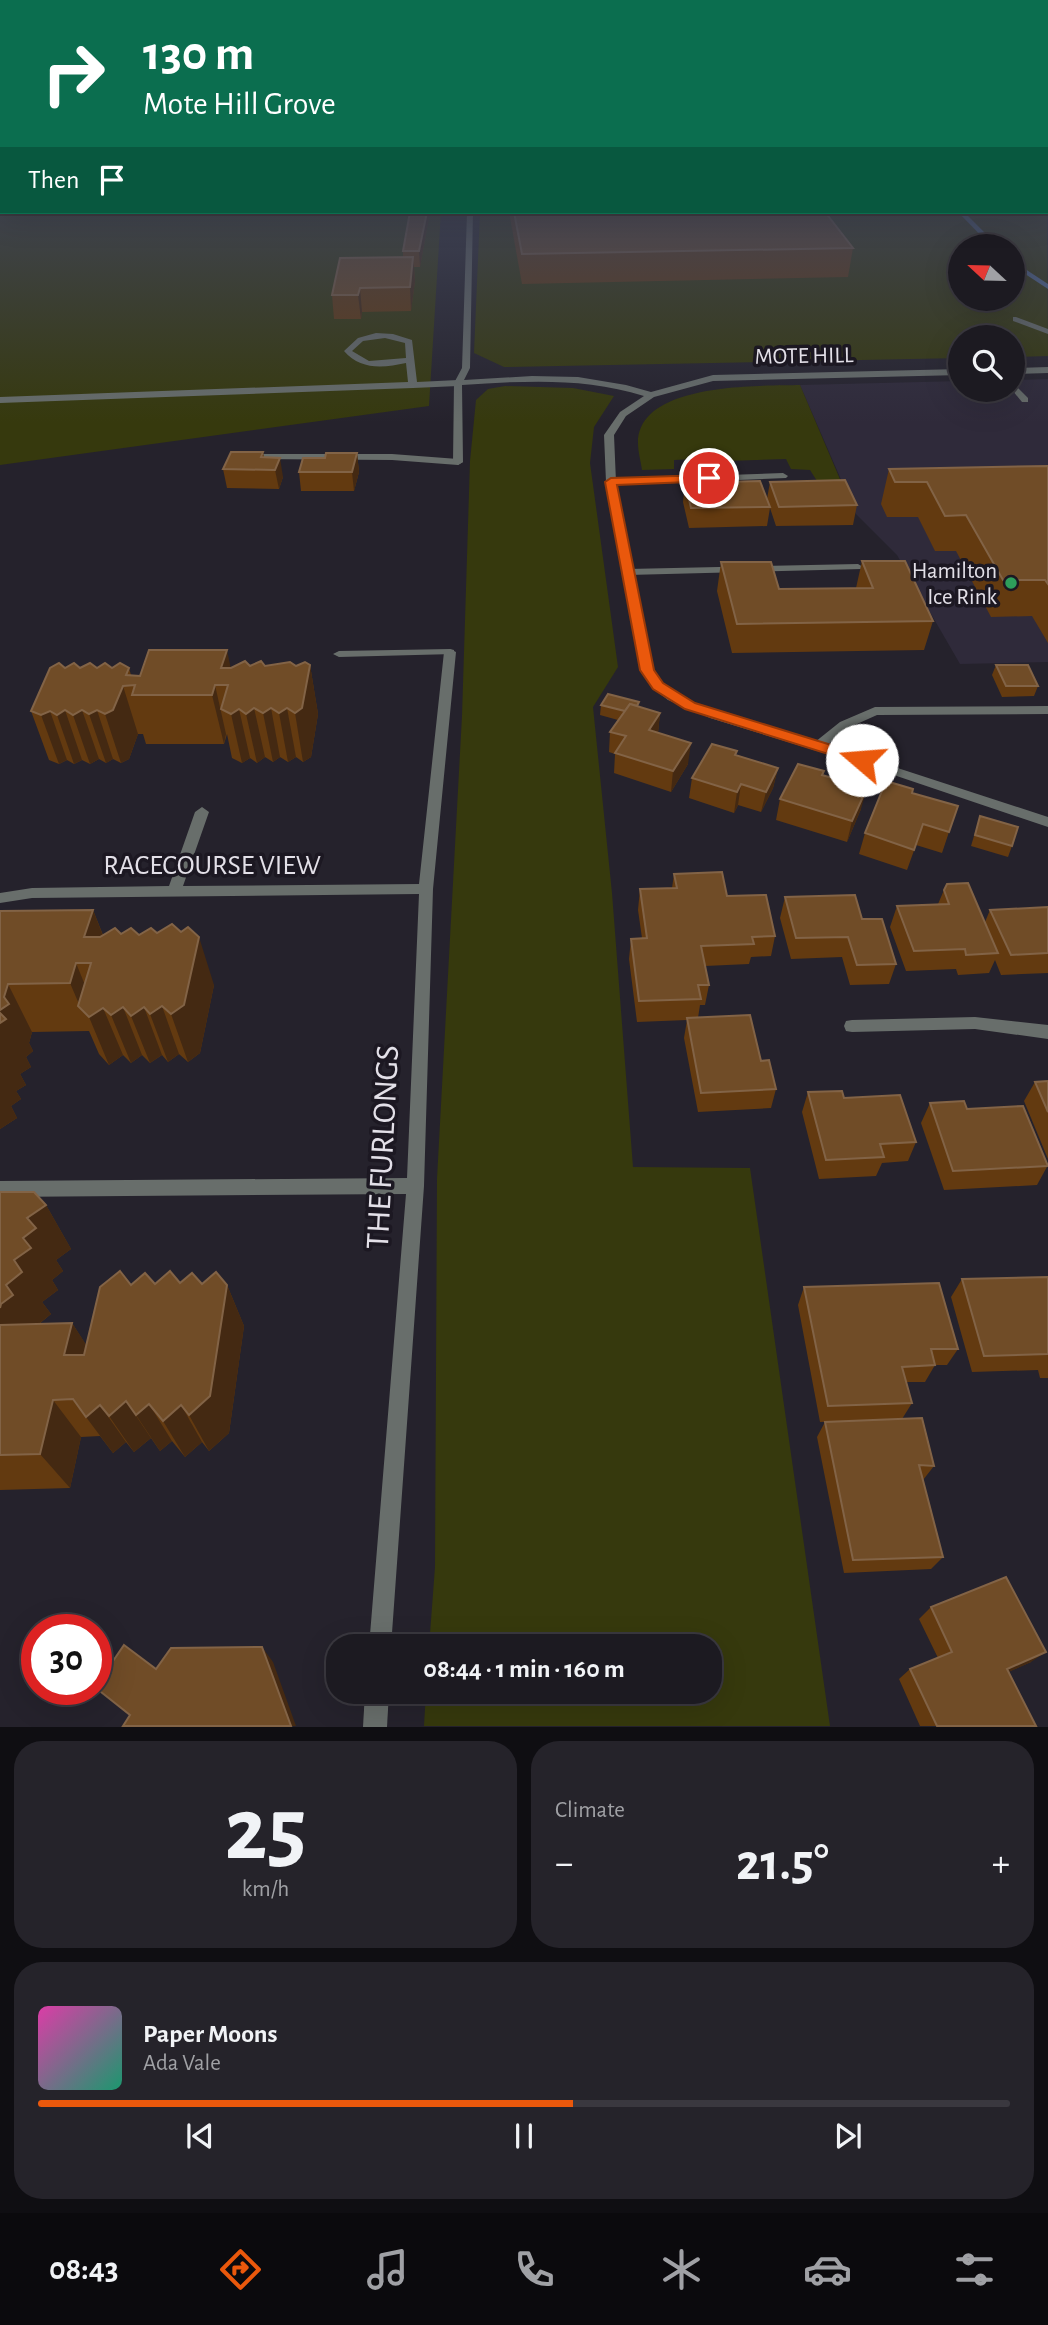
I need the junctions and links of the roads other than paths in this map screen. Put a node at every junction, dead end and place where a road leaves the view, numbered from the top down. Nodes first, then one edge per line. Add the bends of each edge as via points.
1 (469, 262) edge
2 (1016, 319) dead end
3 (1048, 332) edge
4 (410, 360) junction
5 (1048, 370) edge
6 (1025, 371) edge
7 (948, 372) edge
8 (458, 383) junction
9 (413, 385) junction
10 (651, 395) junction
11 (0, 400) edge
12 (242, 457) edge
13 (783, 476) dead end
14 (611, 482) junction
15 (858, 567) dead end
16 (628, 572) junction
17 (339, 654) dead end
18 (1048, 710) edge
19 (818, 746) junction
20 (202, 813) dead end
21 (1048, 822) edge
22 (426, 889) junction
23 (175, 890) junction
24 (0, 898) edge
25 (852, 1026) dead end
26 (1048, 1032) edge
27 (415, 1186) junction
28 (0, 1189) edge
29 (381, 1634) edge
30 (376, 1704) edge
31 (374, 1727) edge

1 - 8 street via 466,368
2 - 3 street
4 - 4 street via 371,363 354,359 348,351 354,341 385,335 409,342
4 - 9 street
5 - 6 street
7 - 10 street, MOTE HILL via 712,378
8 - 9 street
8 - 10 street via 588,379
8 - 12 street via 458,462
9 - 11 street
10 - 14 street, MOTE HILL via 623,414 609,435
13 - 14 street
14 - 16 street, MOTE HILL
15 - 16 street
16 - 19 street, MOTE HILL via 647,670 658,686 714,715
17 - 22 street, THE FURLONGS via 450,652
18 - 19 street via 875,711 844,725
19 - 21 street, MOTE HILL
20 - 23 street
22 - 23 street, RACECOURSE VIEW
22 - 27 street, THE FURLONGS
23 - 24 street, RACECOURSE VIEW via 32,893
25 - 26 street via 975,1023
27 - 28 street
27 - 29 street, THE FURLONGS
30 - 31 street

